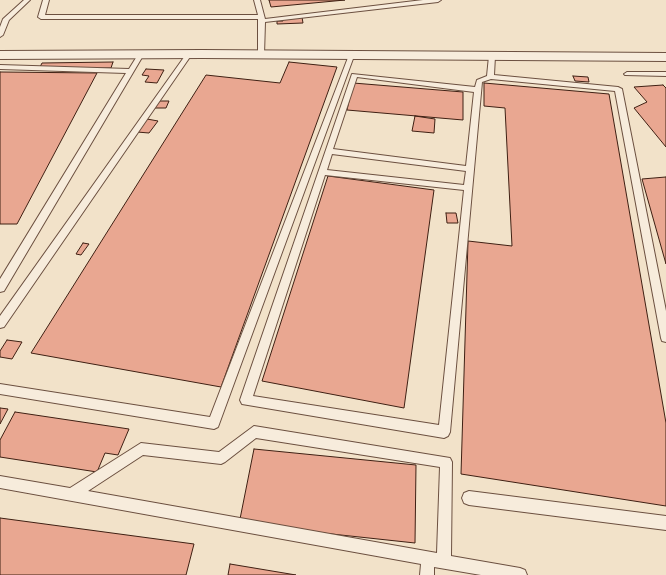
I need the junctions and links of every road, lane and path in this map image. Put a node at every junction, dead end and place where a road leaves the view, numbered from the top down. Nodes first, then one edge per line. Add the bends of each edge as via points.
1 (27, 0) edge
2 (46, 0) edge
3 (257, 0) edge
4 (438, 0) edge
5 (262, 19) junction
6 (0, 35) edge
7 (141, 54) junction
8 (189, 54) junction
9 (0, 55) edge
10 (261, 55) junction
11 (351, 56) junction
12 (492, 56) junction
13 (666, 57) edge
14 (0, 67) edge
15 (131, 71) junction
16 (627, 74) dead end
17 (666, 74) edge
18 (490, 77) junction
19 (478, 90) junction
20 (328, 151) junction
21 (470, 169) junction
22 (321, 172) junction
23 (468, 188) junction
24 (0, 288) edge
25 (0, 324) edge
26 (666, 338) edge
27 (0, 389) edge
28 (0, 482) edge
29 (72, 495) junction
30 (469, 498) dead end
31 (666, 523) edge
32 (428, 558) junction
33 (444, 561) junction
34 (427, 575) edge
35 (520, 575) edge

1 - 6 lane via 6,19
2 - 5 lane via 41,17
3 - 5 lane
4 - 5 lane
5 - 10 lane
7 - 8 street
7 - 9 street
7 - 15 lane
8 - 10 street
8 - 25 lane
10 - 11 street
11 - 12 street
11 - 27 lane via 214,423
12 - 13 street
12 - 18 lane
14 - 15 lane
15 - 24 lane
16 - 17 lane
18 - 19 lane via 479,81
18 - 26 lane via 618,89
19 - 20 lane via 354,75
19 - 21 lane
20 - 21 lane
20 - 22 lane
21 - 23 lane
22 - 23 lane
22 - 23 lane via 246,400 444,432
28 - 29 lane
29 - 32 lane
29 - 33 lane via 141,449 221,458 254,432 446,462
30 - 31 lane
32 - 33 lane
32 - 34 lane
33 - 35 lane

